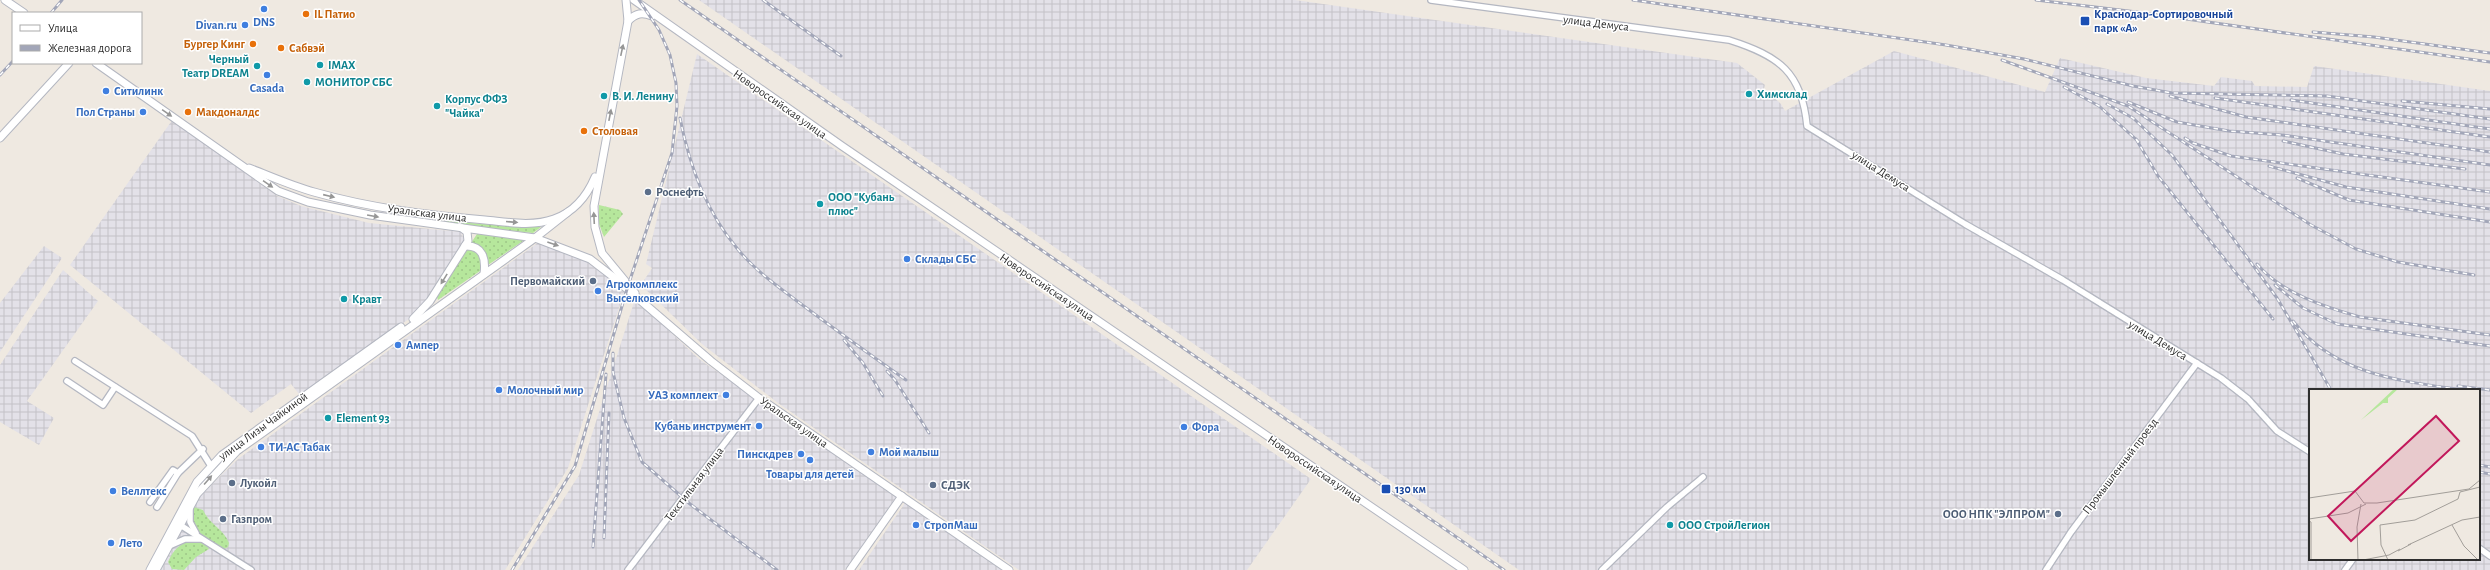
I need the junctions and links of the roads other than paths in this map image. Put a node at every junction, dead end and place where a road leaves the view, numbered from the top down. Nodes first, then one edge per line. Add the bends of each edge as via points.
1 (5, 0) edge
2 (626, 0) edge
3 (634, 0) edge
4 (1430, 0) edge
5 (23, 12) edge
6 (628, 21) junction
7 (668, 24) junction
8 (68, 64) edge
9 (97, 64) edge
10 (0, 138) edge
11 (236, 163) junction
12 (600, 167) junction
13 (291, 185) junction
14 (302, 200) junction
15 (394, 210) junction
16 (568, 212) junction
17 (410, 222) junction
18 (462, 228) junction
19 (536, 238) junction
20 (465, 246) junction
21 (599, 247) junction
22 (590, 259) junction
23 (484, 274) junction
24 (417, 319) junction
25 (670, 325) junction
26 (75, 360) dead end
27 (2197, 363) junction
28 (67, 382) dead end
29 (115, 387) junction
30 (759, 397) junction
31 (203, 449) junction
32 (2309, 451) edge
33 (211, 466) junction
34 (178, 473) junction
35 (1703, 477) dead end
36 (902, 496) junction
37 (150, 502) dead end
38 (192, 502) junction
39 (157, 507) dead end
40 (177, 523) junction
41 (204, 539) junction
42 (169, 546) junction
43 (2480, 549) edge
44 (2490, 556) edge
45 (150, 570) edge
46 (156, 570) edge
47 (251, 570) edge
48 (628, 570) edge
49 (850, 570) edge
50 (1010, 570) edge
51 (1464, 570) edge
52 (1602, 570) edge
53 (2046, 570) edge

1 - 5 main road
2 - 6 main road
3 - 7 main road, Новороссийская улица
4 - 27 street, улица Демуса via 1729,40 1759,50 1780,64 1800,87 1805,103 1807,126
6 - 7 main road via 637,14 644,13
12 -> 6 main road
7 - 51 main road, Новороссийская улица via 1015,265
8 - 10 main road
9 -> 11 main road, Уральская улица
11 - 13 main road, Уральская улица
11 -> 14 main road, Уральская улица via 278,191
12 - 16 main road, Уральская улица via 586,196
21 -> 12 main road via 595,227 596,189
13 - 14 main road
13 -> 15 main road, Уральская улица
14 -> 17 main road, Уральская улица
15 -> 16 main road, Уральская улица via 525,223 540,223
15 - 17 main road
16 - 19 main road
17 - 18 main road, Уральская улица
18 - 19 main road, Уральская улица
18 - 20 main road via 469,236
19 -> 22 main road, Уральская улица
19 - 23 main road
20 - 23 main road via 476,247 484,257
20 -> 24 main road
21 - 22 main road via 598,254
21 - 25 main road, Уральская улица via 639,298
22 - 25 main road, Уральская улица
23 - 24 main road
24 - 33 main road, улица Лизы Чайкиной via 233,446
38 -> 24 main road, улица Лизы Чайкиной via 206,482 237,451
25 - 30 main road, Уральская улица
26 - 29 street
27 - 32 street, улица Демуса via 2248,399 2277,431
27 - 53 street, Промышленный проезд via 2071,532
28 - 29 street via 103,405
29 - 31 street via 192,436
30 - 36 main road, Уральская улица
30 - 48 street, Текстильная улица
31 - 33 street
31 - 34 street
33 - 40 main road, улица Лизы Чайкиной via 197,482
34 - 37 street via 173,470
34 - 39 street
35 - 52 street via 1667,507
36 - 49 main road
36 - 50 main road, Уральская улица
38 - 40 main road, улица Лизы Чайкиной
38 - 41 street via 188,514 190,522 196,533
40 - 41 street
40 - 42 main road, улица Лизы Чайкиной
40 - 45 main road, улица Лизы Чайкиной
41 - 42 street via 185,538
41 - 47 street
42 - 46 main road, улица Лизы Чайкиной
43 - 44 street

